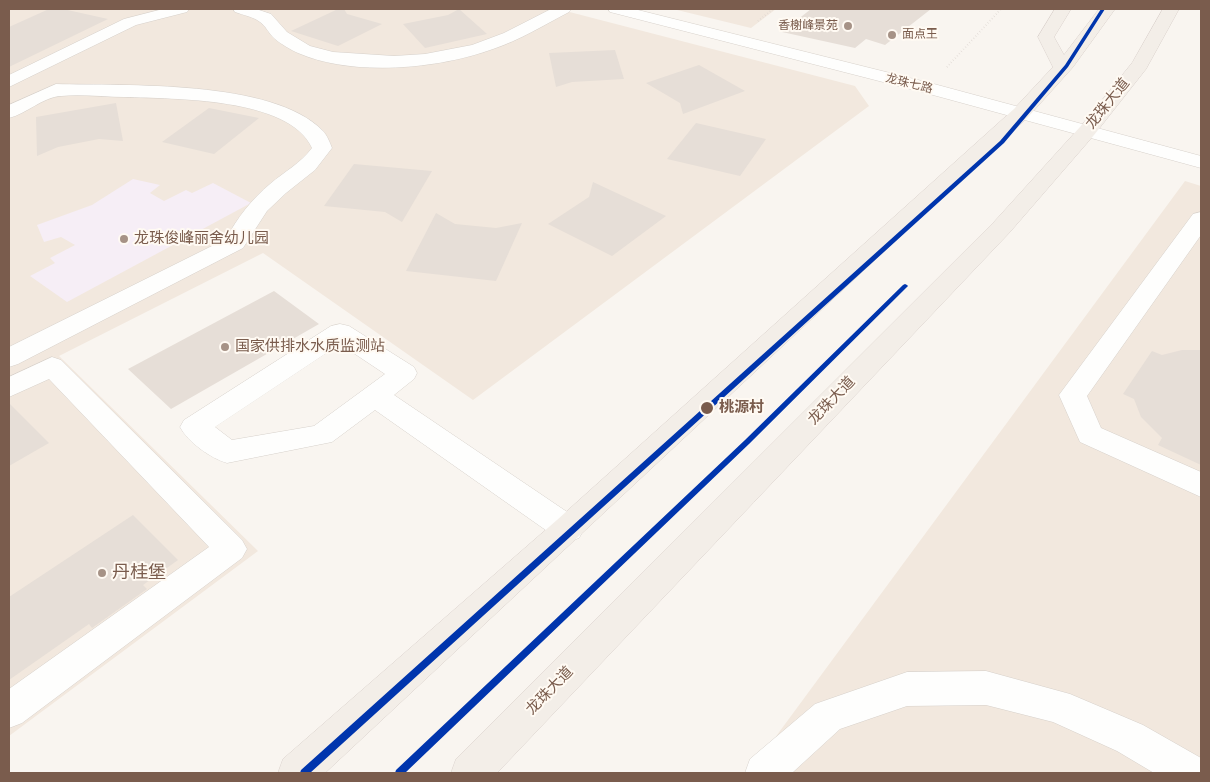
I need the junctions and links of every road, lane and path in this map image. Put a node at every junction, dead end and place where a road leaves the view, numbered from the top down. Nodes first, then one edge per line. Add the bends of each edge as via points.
1 (181, 9) edge
2 (241, 9) edge
3 (563, 9) edge
4 (616, 9) edge
5 (1001, 9) edge
6 (1063, 9) edge
7 (1107, 9) edge
8 (1171, 9) edge
9 (1062, 67) junction
10 (944, 71) dead end
11 (12, 81) edge
12 (56, 90) junction
13 (9, 112) edge
14 (1021, 113) junction
15 (1087, 131) junction
16 (1201, 162) edge
17 (1201, 219) edge
18 (9, 358) edge
19 (9, 388) edge
20 (375, 396) junction
21 (1201, 485) edge
22 (568, 529) junction
23 (9, 711) edge
24 (297, 773) edge
25 (470, 773) edge
26 (764, 773) edge
27 (1190, 773) edge

1 - 11 street via 130,22
2 - 3 street via 265,17 272,30 308,51 371,61 444,56 477,48 506,38
4 - 14 street, 龙珠七路
5 - 10 path
6 - 9 main road via 1046,38
7 - 9 main road
8 - 15 main road, 龙珠大道 via 1140,65
9 - 14 main road
11 - 12 street
12 - 13 street
12 - 18 street via 166,92 238,100 268,108 294,120 316,135 322,148 314,162 278,188 246,220 235,243
14 - 15 street, 龙珠七路
14 - 22 main road
15 - 16 street, 龙珠七路
15 - 25 main road, 龙珠大道 via 1002,227
17 - 21 street via 1072,395 1090,435
19 - 23 street via 52,366 231,549
20 - 20 street via 404,373 340,332 194,427 227,452 322,435
20 - 22 street
22 - 24 main road
26 - 27 street via 828,716 906,689 986,688 1057,706 1130,738

